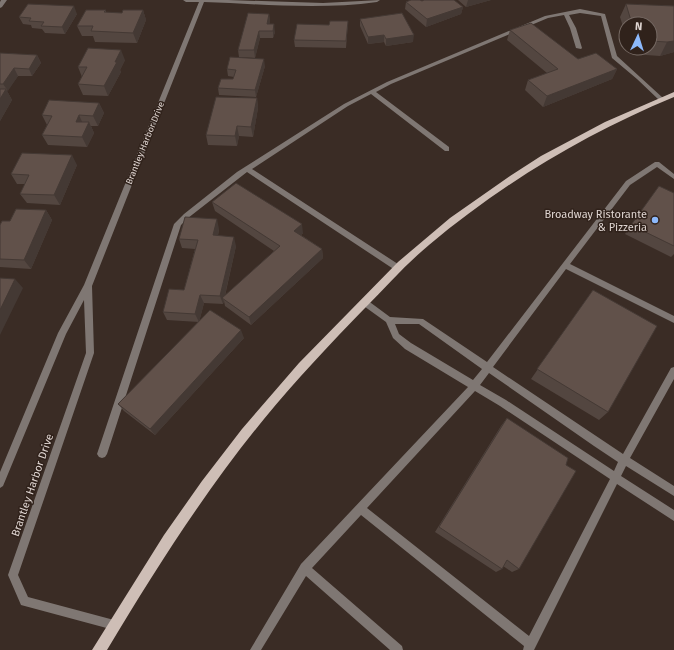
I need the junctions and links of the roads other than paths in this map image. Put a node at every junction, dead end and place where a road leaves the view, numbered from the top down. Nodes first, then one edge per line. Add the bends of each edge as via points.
1 (4, 0) edge
2 (186, 0) edge
3 (201, 0) edge
4 (377, 0) edge
5 (0, 6) edge
6 (566, 13) junction
7 (578, 48) dead end
8 (372, 92) junction
9 (674, 94) edge
10 (661, 99) junction
11 (447, 149) dead end
12 (247, 169) junction
13 (674, 177) edge
14 (565, 264) junction
15 (398, 268) junction
16 (88, 286) junction
17 (364, 302) junction
18 (389, 320) junction
19 (674, 320) edge
20 (488, 368) junction
21 (674, 372) edge
22 (474, 386) junction
23 (102, 454) dead end
24 (624, 460) junction
25 (616, 477) junction
26 (0, 483) edge
27 (674, 491) edge
28 (360, 508) junction
29 (674, 516) edge
30 (305, 568) junction
31 (114, 625) junction
32 (529, 647) edge
33 (99, 650) edge
34 (255, 650) edge
35 (398, 650) edge

1 - 5 street
2 - 3 street
3 - 4 street via 323,5
3 - 16 street, Brantley Harbor Drive
6 - 7 street
6 - 8 street via 547,17
6 - 10 street via 580,11 603,15 614,57
8 - 11 street
8 - 12 street via 346,105
9 - 10 main road
10 - 15 main road via 608,123 505,182 425,243
12 - 15 street
12 - 23 street via 178,224
13 - 14 street via 657,164 628,183
14 - 19 street
14 - 20 street
15 - 17 main road
16 - 26 street, Brantley Harbor Drive via 62,333
16 - 31 street, Brantley Harbor Drive via 90,353 13,575 25,601
17 - 18 street
17 - 31 main road via 312,356 245,434 196,500
18 - 20 street via 420,321
18 - 22 street via 396,336 408,346
20 - 22 street
20 - 24 street
21 - 24 street
22 - 25 street
22 - 28 street
24 - 25 street
24 - 27 street
25 - 29 street
25 - 32 street
28 - 30 street
28 - 32 street
30 - 34 street
30 - 35 street
31 - 33 main road

